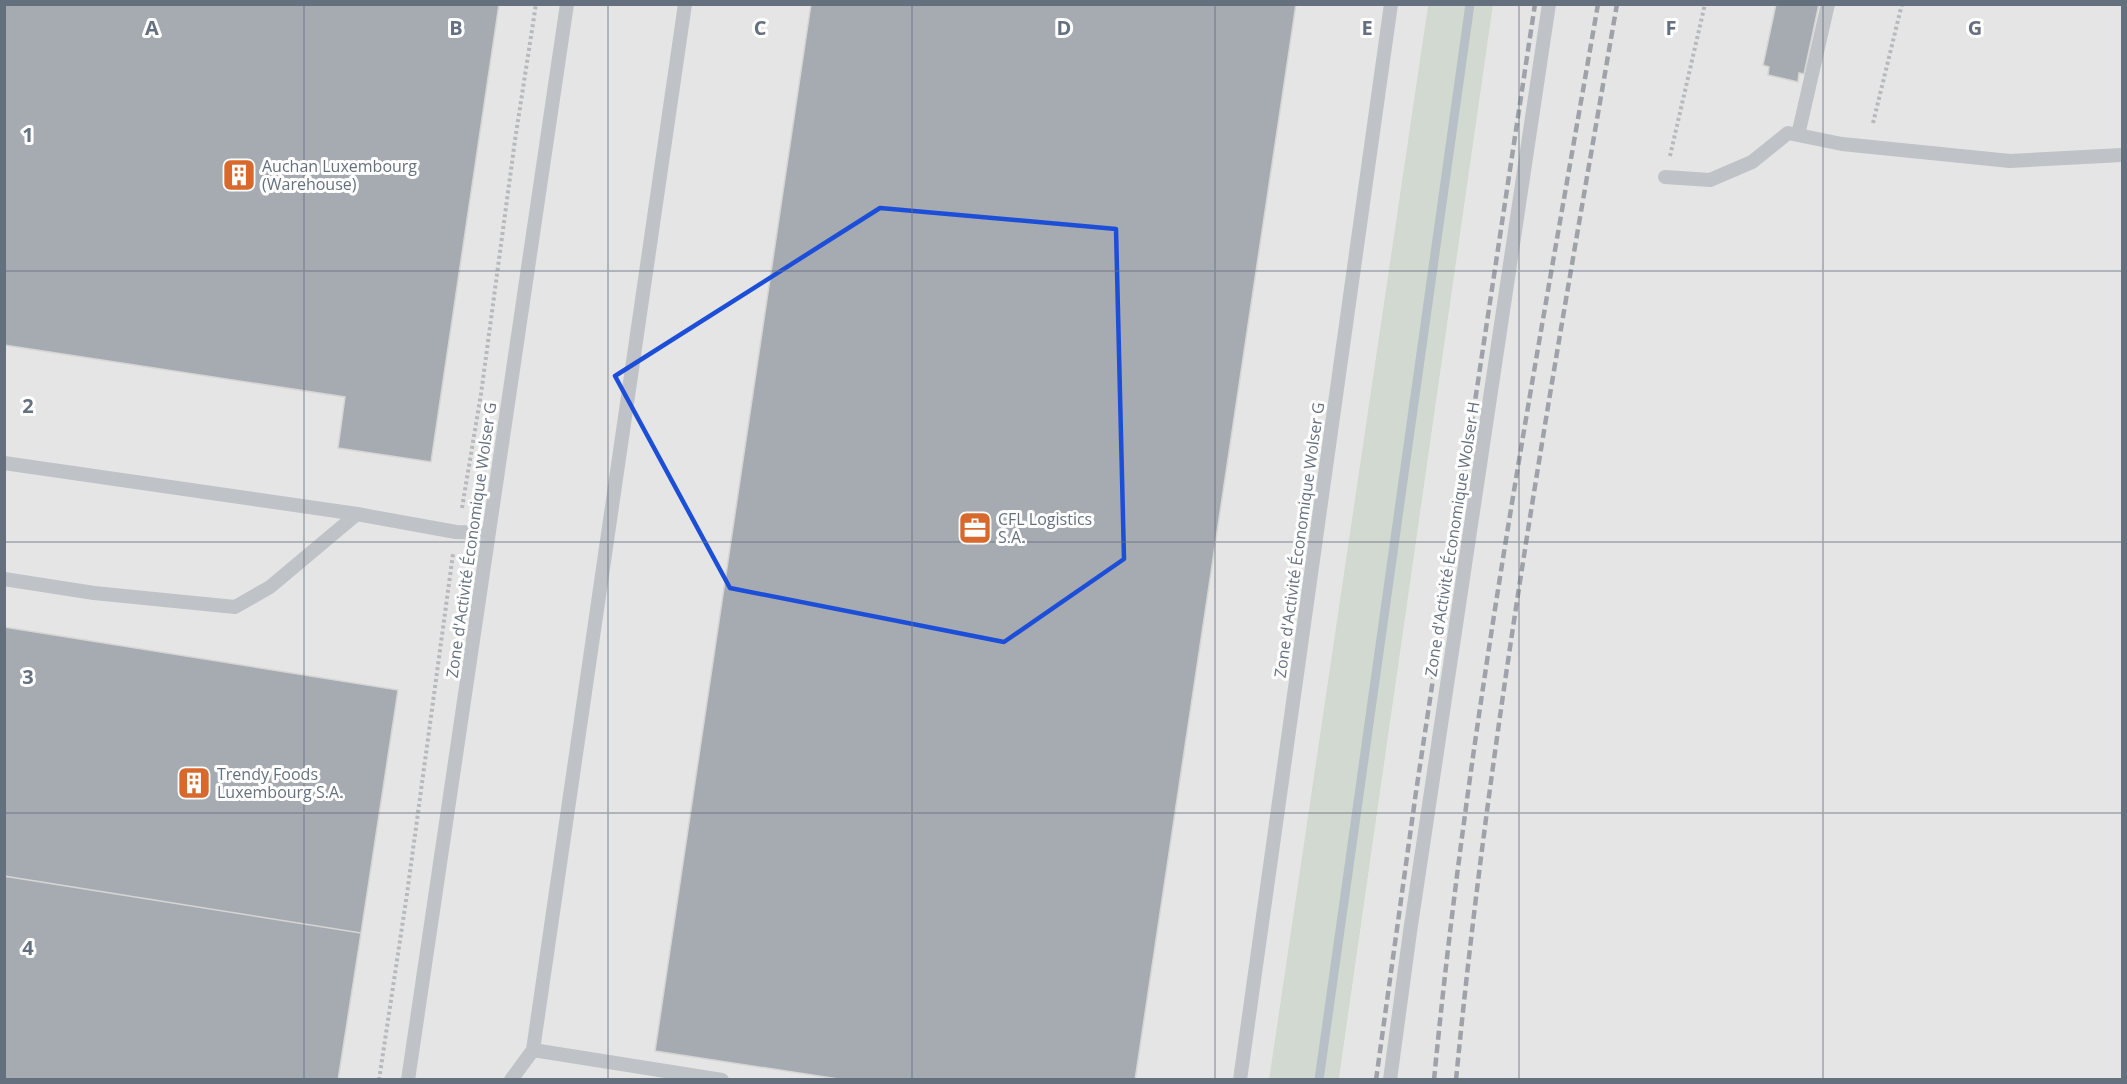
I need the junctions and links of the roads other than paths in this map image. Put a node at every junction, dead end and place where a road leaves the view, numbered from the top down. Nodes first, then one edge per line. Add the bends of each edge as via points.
1 (567, 4) edge
2 (685, 4) edge
3 (1391, 4) edge
4 (1549, 4) edge
5 (1828, 4) edge
6 (1798, 135) junction
7 (2122, 155) edge
8 (1665, 177) road end
9 (4, 463) edge
10 (357, 514) junction
11 (489, 533) junction
12 (4, 579) edge
13 (533, 1050) junction
14 (408, 1080) edge
15 (511, 1080) edge
16 (722, 1080) edge
17 (1240, 1080) edge
18 (1390, 1080) edge

1 - 11 lane, Zone d'Activité Économique Wolser G
2 - 13 lane
3 - 17 lane, Zone d'Activité Économique Wolser G
4 - 18 lane, Zone d'Activité Économique Wolser H
5 - 6 lane
6 - 7 lane via 1842,144 2010,161
6 - 8 lane via 1788,133 1752,162 1710,180
9 - 10 lane
10 - 11 lane via 456,532
10 - 12 lane via 270,587 235,607 94,593
11 - 14 lane, Zone d'Activité Économique Wolser G
13 - 15 lane
13 - 16 lane

